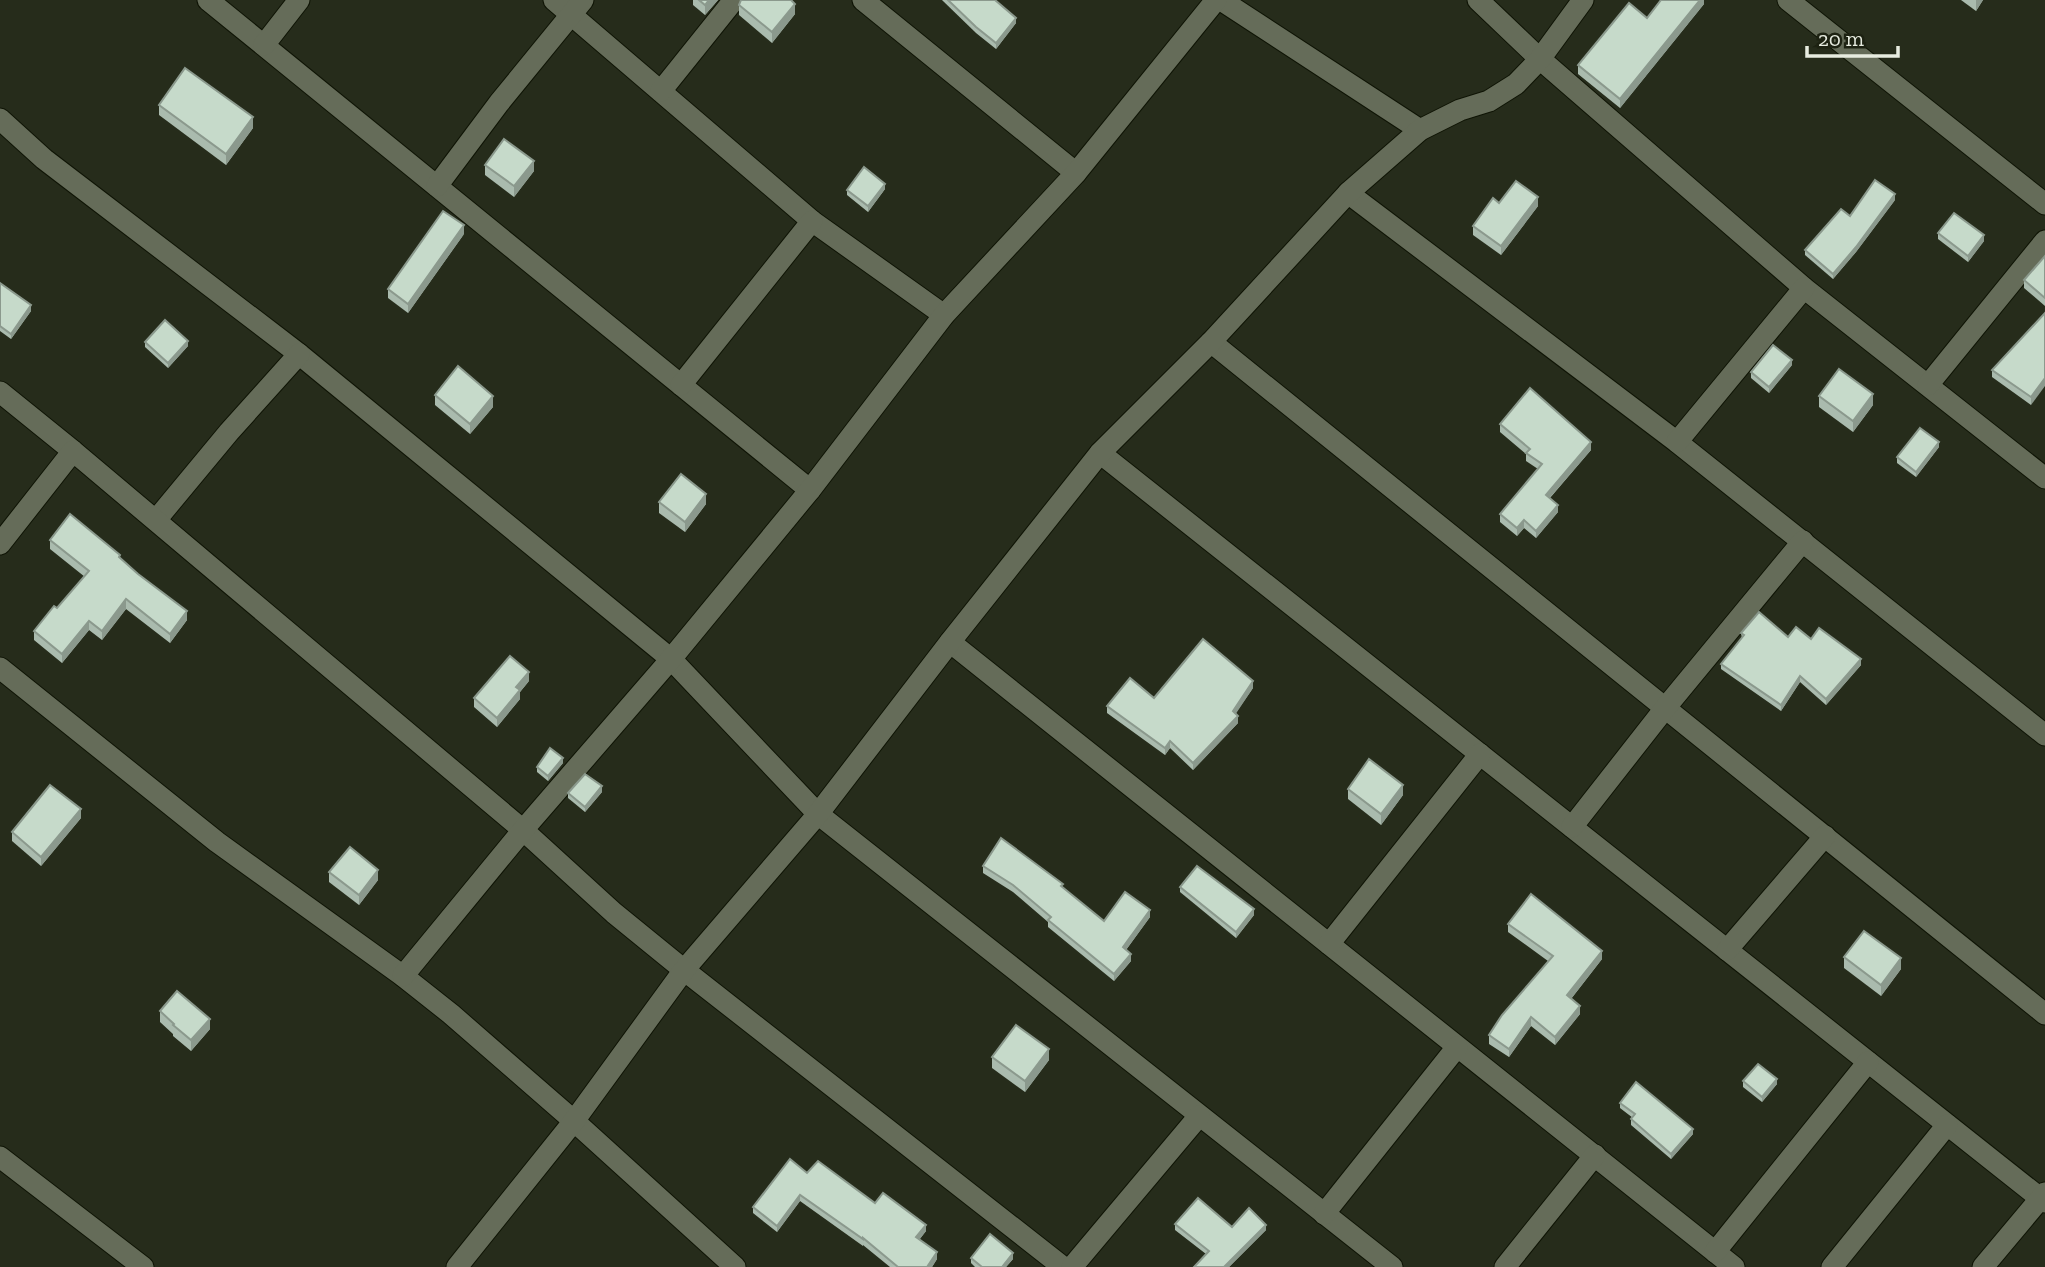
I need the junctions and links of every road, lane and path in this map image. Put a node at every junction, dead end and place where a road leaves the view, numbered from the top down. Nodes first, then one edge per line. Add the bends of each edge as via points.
1 (208, 0) edge
2 (299, 0) edge
3 (554, 0) edge
4 (734, 0) edge
5 (863, 0) edge
6 (1219, 0) edge
7 (1478, 0) edge
8 (1583, 0) edge
9 (1788, 0) edge
10 (578, 7) edge
11 (264, 45) junction
12 (1540, 59) junction
13 (661, 92) junction
14 (0, 119) edge
15 (1420, 130) junction
16 (1076, 173) junction
17 (437, 186) junction
18 (1348, 193) junction
19 (2045, 204) edge
20 (812, 221) junction
21 (2045, 241) edge
22 (1804, 288) junction
23 (944, 315) junction
24 (1211, 342) junction
25 (299, 354) junction
26 (681, 385) junction
27 (1928, 385) junction
28 (0, 392) edge
29 (1677, 442) junction
30 (73, 452) junction
31 (1100, 453) junction
32 (2045, 478) edge
33 (810, 490) junction
34 (156, 520) junction
35 (1803, 541) junction
36 (0, 544) edge
37 (950, 642) junction
38 (671, 659) junction
39 (0, 668) edge
40 (1666, 707) junction
41 (2045, 735) edge
42 (1480, 754) junction
43 (818, 814) junction
44 (1572, 827) junction
45 (523, 830) junction
46 (1825, 836) junction
47 (1328, 944) junction
48 (1727, 950) junction
49 (684, 970) junction
50 (402, 976) junction
51 (2045, 1014) edge
52 (1457, 1046) junction
53 (1868, 1062) junction
54 (1199, 1116) junction
55 (573, 1121) junction
56 (1947, 1125) junction
57 (1595, 1155) junction
58 (0, 1157) edge
59 (2044, 1198) edge
60 (1324, 1214) junction
61 (1715, 1252) junction
62 (143, 1267) edge
63 (457, 1267) edge
64 (735, 1267) edge
65 (1063, 1267) edge
66 (1072, 1267) edge
67 (1392, 1267) edge
68 (1505, 1267) edge
69 (1734, 1267) edge
70 (1832, 1267) edge
71 (1983, 1267) edge

1 - 11 street
2 - 11 street
3 - 10 street
4 - 13 street
5 - 16 street
6 - 15 street
6 - 16 street
7 - 12 street
8 - 12 street
9 - 19 street
10 - 13 street
10 - 17 street
11 - 17 street
12 - 15 street via 1516,84 1489,101
12 - 22 street
13 - 20 street
14 - 25 street via 44,159
15 - 18 street
16 - 23 street
17 - 26 street
18 - 24 street
18 - 29 street
20 - 23 street
20 - 26 street
21 - 27 street
22 - 27 street
22 - 29 street
23 - 33 street
24 - 31 street
24 - 40 street
25 - 34 street
25 - 38 street
26 - 33 street
27 - 32 street
28 - 30 street
29 - 35 street
30 - 34 street
30 - 36 street
31 - 37 street
31 - 42 street
33 - 38 street
34 - 45 street
35 - 40 street
35 - 41 street
37 - 43 street
37 - 47 street
38 - 43 street
38 - 45 street
39 - 50 street via 217,842
40 - 44 street
40 - 46 street
42 - 44 street
42 - 47 street
43 - 49 street
43 - 54 street
44 - 48 street
45 - 49 street
45 - 50 street
46 - 48 street
46 - 51 street
47 - 52 street
48 - 53 street
49 - 55 street
49 - 65 street
50 - 55 street
52 - 57 street
52 - 60 street
53 - 56 street
53 - 61 street
54 - 60 street
54 - 66 street
55 - 63 street
55 - 64 street
56 - 59 street
56 - 70 street
57 - 61 street
57 - 68 street
58 - 62 street
59 - 71 street
60 - 67 street
61 - 69 street

